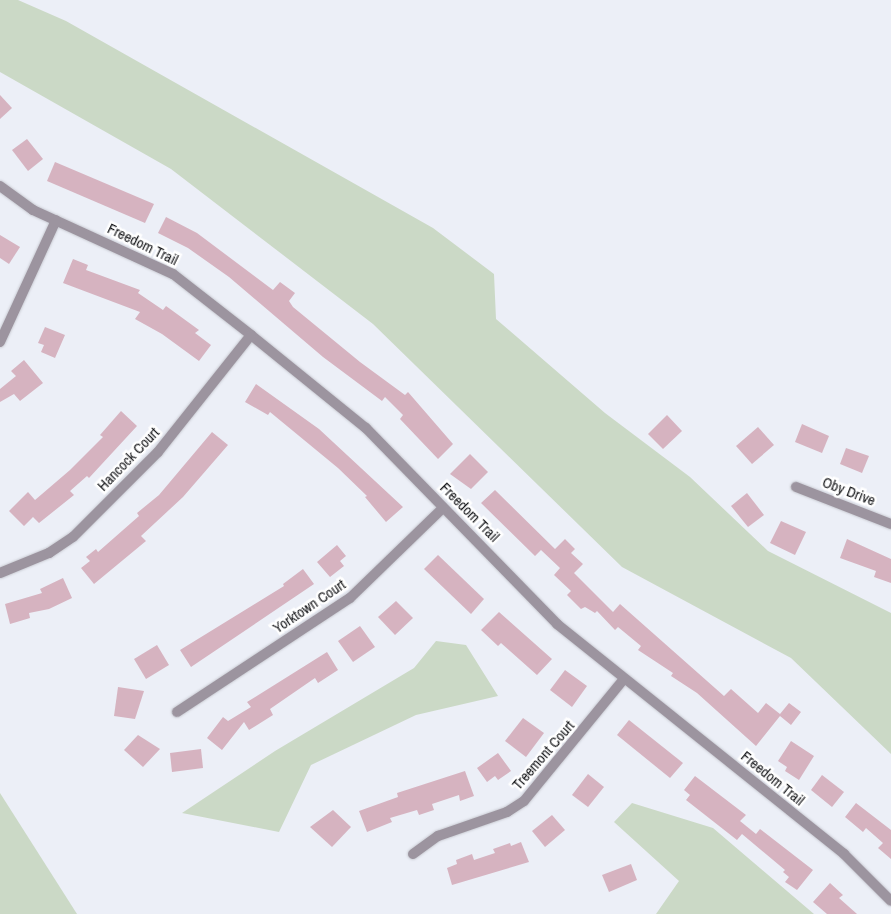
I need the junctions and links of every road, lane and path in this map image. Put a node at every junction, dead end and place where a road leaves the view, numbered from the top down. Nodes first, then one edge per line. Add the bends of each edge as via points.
1 (0, 186) edge
2 (56, 220) junction
3 (251, 335) junction
4 (0, 342) edge
5 (796, 487) dead end
6 (443, 508) junction
7 (891, 524) edge
8 (0, 573) edge
9 (624, 679) junction
10 (177, 712) dead end
11 (413, 854) dead end
12 (891, 901) edge

1 - 2 street, Freedom Trail via 33,210
2 - 3 street, Freedom Trail via 173,274
2 - 4 street
3 - 6 street, Freedom Trail via 366,428
3 - 8 street, Hancock Court via 158,452 73,537 49,553
5 - 7 street, Oby Drive
6 - 9 street, Freedom Trail via 557,624
6 - 10 street, Yorktown Court via 350,598
9 - 11 street, Treemont Court via 524,801 507,812 438,836
9 - 12 street, Freedom Trail via 844,854

